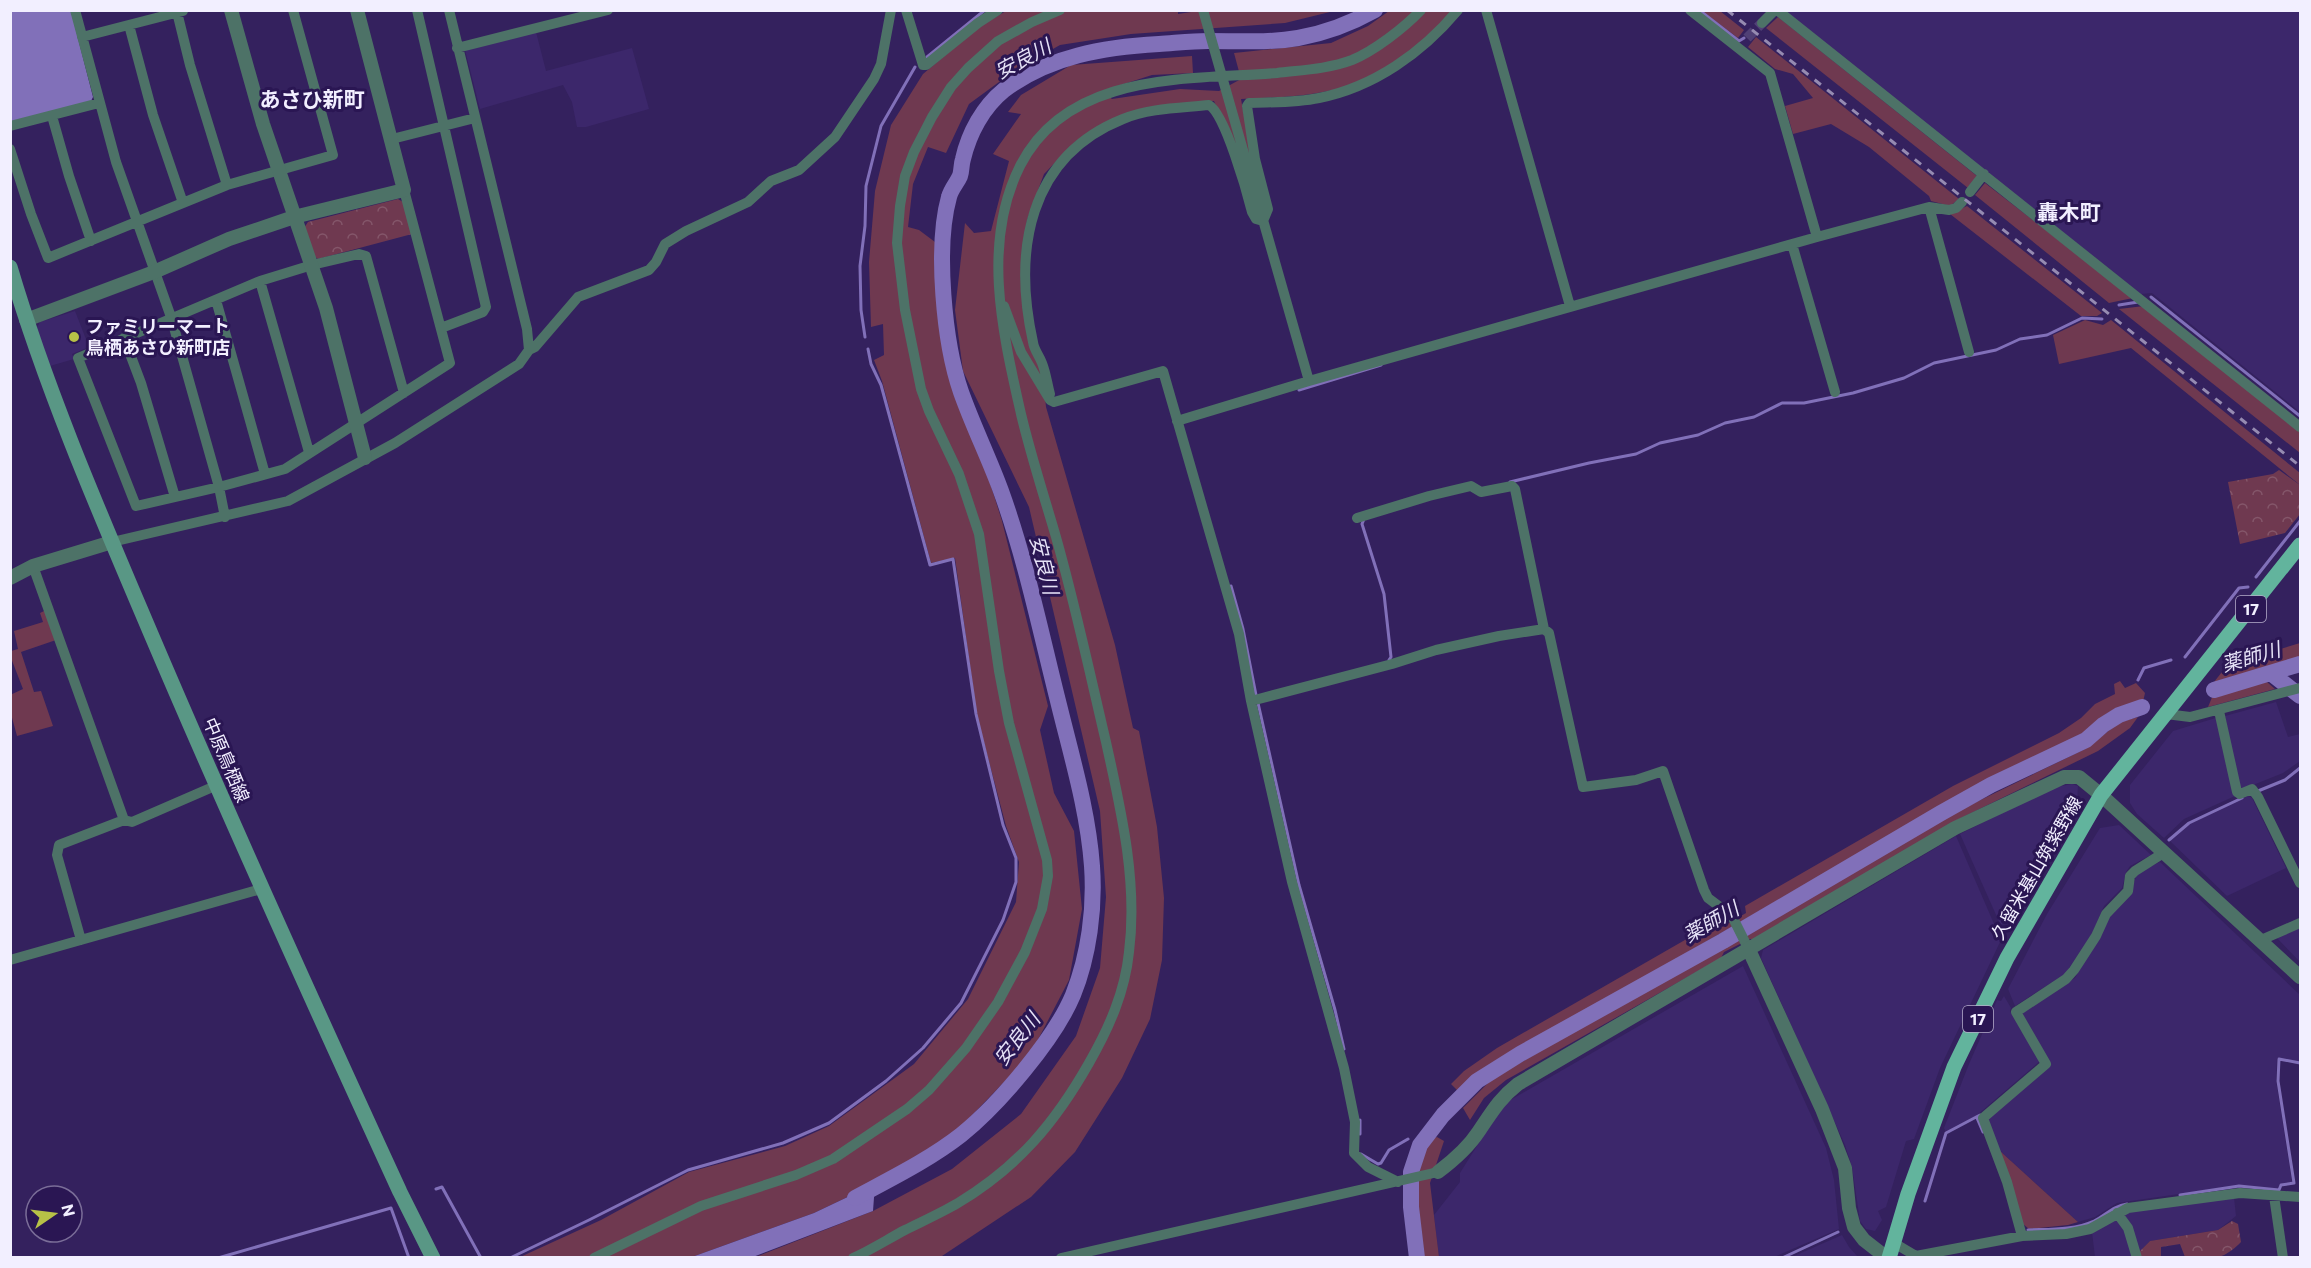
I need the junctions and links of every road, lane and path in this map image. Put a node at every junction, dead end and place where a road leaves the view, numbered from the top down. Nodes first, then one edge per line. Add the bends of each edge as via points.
1 (75, 10) edge
2 (231, 10) edge
3 (293, 10) edge
4 (357, 10) edge
5 (417, 10) edge
6 (449, 10) edge
7 (608, 10) edge
8 (891, 10) edge
9 (906, 10) edge
10 (998, 10) edge
11 (1060, 10) edge
12 (1203, 10) edge
13 (1420, 10) edge
14 (1458, 10) edge
15 (1486, 10) edge
16 (1690, 10) edge
17 (1776, 10) edge
18 (181, 11) edge
19 (1762, 23) tunnel mouth
20 (129, 25) junction
21 (82, 37) junction
22 (1747, 38) tunnel mouth
23 (1738, 47) junction
24 (458, 48) junction
25 (1222, 75) junction
26 (99, 104) junction
27 (52, 116) junction
28 (475, 118) junction
29 (10, 126) edge
30 (444, 126) junction
31 (392, 140) junction
32 (10, 149) edge
33 (278, 170) junction
34 (1984, 174) junction
35 (227, 185) junction
36 (404, 190) junction
37 (1970, 192) dead end
38 (1962, 202) dead end
39 (183, 203) junction
40 (1929, 207) junction
41 (294, 217) junction
42 (1263, 221) junction
43 (136, 223) junction
44 (1817, 237) junction
45 (91, 241) junction
46 (1792, 244) junction
47 (312, 265) junction
48 (10, 267) edge
49 (154, 272) junction
50 (260, 281) junction
51 (999, 292) junction
52 (216, 300) junction
53 (1570, 306) junction
54 (171, 317) junction
55 (26, 320) junction
56 (441, 328) junction
57 (124, 338) junction
58 (529, 350) junction
59 (1969, 352) dead end
60 (1309, 381) junction
61 (1835, 392) dead end
62 (404, 393) junction
63 (1054, 402) junction
64 (1177, 421) junction
65 (356, 424) junction
66 (2301, 427) edge
67 (309, 452) junction
68 (365, 458) junction
69 (265, 474) junction
70 (219, 487) junction
71 (175, 497) junction
72 (225, 517) junction
73 (1357, 518) dead end
74 (112, 542) junction
75 (2301, 545) edge
76 (33, 566) junction
77 (10, 578) edge
78 (1544, 629) junction
79 (2301, 688) edge
80 (1256, 700) junction
81 (2219, 711) junction
82 (2166, 714) junction
83 (215, 786) junction
84 (2102, 795) junction
85 (124, 819) junction
86 (2165, 852) junction
87 (2301, 882) edge
88 (261, 889) junction
89 (2301, 923) edge
90 (81, 940) junction
91 (2261, 940) junction
92 (1749, 950) junction
93 (10, 960) edge
94 (2301, 977) edge
95 (1438, 1172) joint
96 (1401, 1181) junction
97 (2274, 1196) junction
98 (2301, 1197) edge
99 (2117, 1213) junction
100 (2022, 1236) junction
101 (1890, 1253) edge
102 (433, 1257) edge
103 (594, 1257) edge
104 (853, 1257) edge
105 (1061, 1257) edge
106 (2137, 1257) edge
107 (2283, 1257) edge

1 - 21 street
2 - 33 street
3 - 33 street via 333,155
4 - 31 street
5 - 30 street
6 - 24 street
7 - 24 street
8 - 58 street via 881,64 874,79 835,137 816,156 799,170 771,181 748,202 665,244 649,270 578,297 536,347
9 - 10 street via 923,65
11 - 103 street via 999,41 951,87 932,117 905,176 897,243 921,389 959,474 979,534 1009,723 1047,860 1042,909 998,1002 946,1072 907,1109 833,1159 701,1206
12 - 25 street
13 - 25 street via 1410,22 1355,59 1316,69
14 - 42 street via 1398,65 1356,87 1319,98 1247,105 1268,208
15 - 53 street
16 - 23 street
17 - 19 street
17 - 34 street
18 - 20 street
18 - 35 street via 190,65
20 - 21 street
20 - 39 street via 153,115
21 - 26 street
22 - 23 street
23 - 44 street via 1770,72
24 - 28 street
25 - 42 street
25 - 51 street via 1115,90 1069,111 1048,129 1030,148 1008,197 1002,225
26 - 27 street
26 - 43 street
27 - 29 street
27 - 45 street
28 - 30 street
28 - 58 street
30 - 31 street
30 - 56 street via 486,307 483,312
31 - 36 street
32 - 45 street via 48,258
33 - 35 street
33 - 41 street
34 - 37 street
34 - 66 street
35 - 39 street
36 - 41 street
36 - 56 street
38 - 40 street via 1949,210
39 - 43 street
40 - 44 street
40 - 59 street
41 - 47 street
41 - 49 street via 229,239
42 - 60 street
42 - 63 street via 1252,212 1233,152 1218,115 1209,105 1124,118 1078,143 1049,176 1033,215 1026,246 1026,296 1032,341
43 - 45 street
43 - 49 street
44 - 46 street
46 - 53 street
46 - 61 street
47 - 50 street
47 - 62 street via 359,254 366,256
47 - 65 street
48 - 55 main road, 中原鳥栖線
49 - 54 street
49 - 55 street
50 - 52 street
50 - 67 street
51 - 63 street via 1021,352
51 - 104 street via 1002,330 1027,440 1080,632 1119,805 1131,885 1130,951 1123,985 1101,1042 1035,1143 977,1191
52 - 54 street
52 - 69 street
53 - 60 street
54 - 57 street
54 - 70 street
55 - 74 main road, 中原鳥栖線
56 - 62 street via 450,363
57 - 71 street
57 - 71 street via 78,358 136,506
58 - 68 street via 519,364 465,400
60 - 64 street
62 - 65 street
63 - 64 street via 1163,371
64 - 80 street
65 - 67 street
65 - 68 street
67 - 69 street via 285,469
68 - 72 street via 288,501
69 - 70 street
70 - 71 street
70 - 72 street
72 - 74 street
73 - 78 street via 1429,496 1512,486
74 - 76 street
74 - 83 main road, 中原鳥栖線
75 - 82 main road, 久留米基山筑紫野線 / 17
76 - 77 street
76 - 85 street
78 - 80 street via 1436,650
78 - 92 street via 1549,633 1583,787 1636,780 1663,771 1704,890 1732,916
79 - 81 street
80 - 96 street via 1292,882 1344,1068 1355,1122 1354,1153 1368,1167
81 - 82 street via 2190,717
81 - 87 street via 2237,792 2252,789 2258,797
82 - 84 main road, 久留米基山筑紫野線 / 17
83 - 85 street via 132,822
83 - 88 main road, 中原鳥栖線
84 - 86 street
84 - 92 street via 2079,777 2071,776 2034,790 1955,828
84 - 101 main road, 久留米基山筑紫野線 / 17 via 2007,958 1954,1068
85 - 90 street via 59,845 57,855
86 - 91 street
86 - 100 street via 2130,876 2128,891 2106,914 2096,936 2066,979 2016,1012 2046,1064 1983,1118
88 - 90 street
88 - 102 main road, 中原鳥栖線
89 - 91 street
90 - 93 street
91 - 94 street
92 - 95 street via 1518,1084 1493,1108 1464,1150
92 - 101 street via 1845,1168 1854,1227 1864,1240
95 - 96 street
96 - 105 street
97 - 98 street
97 - 99 street via 2223,1194
97 - 107 street
99 - 100 street via 2090,1228 2066,1234
99 - 106 street via 2128,1228
100 - 101 street via 1916,1256

